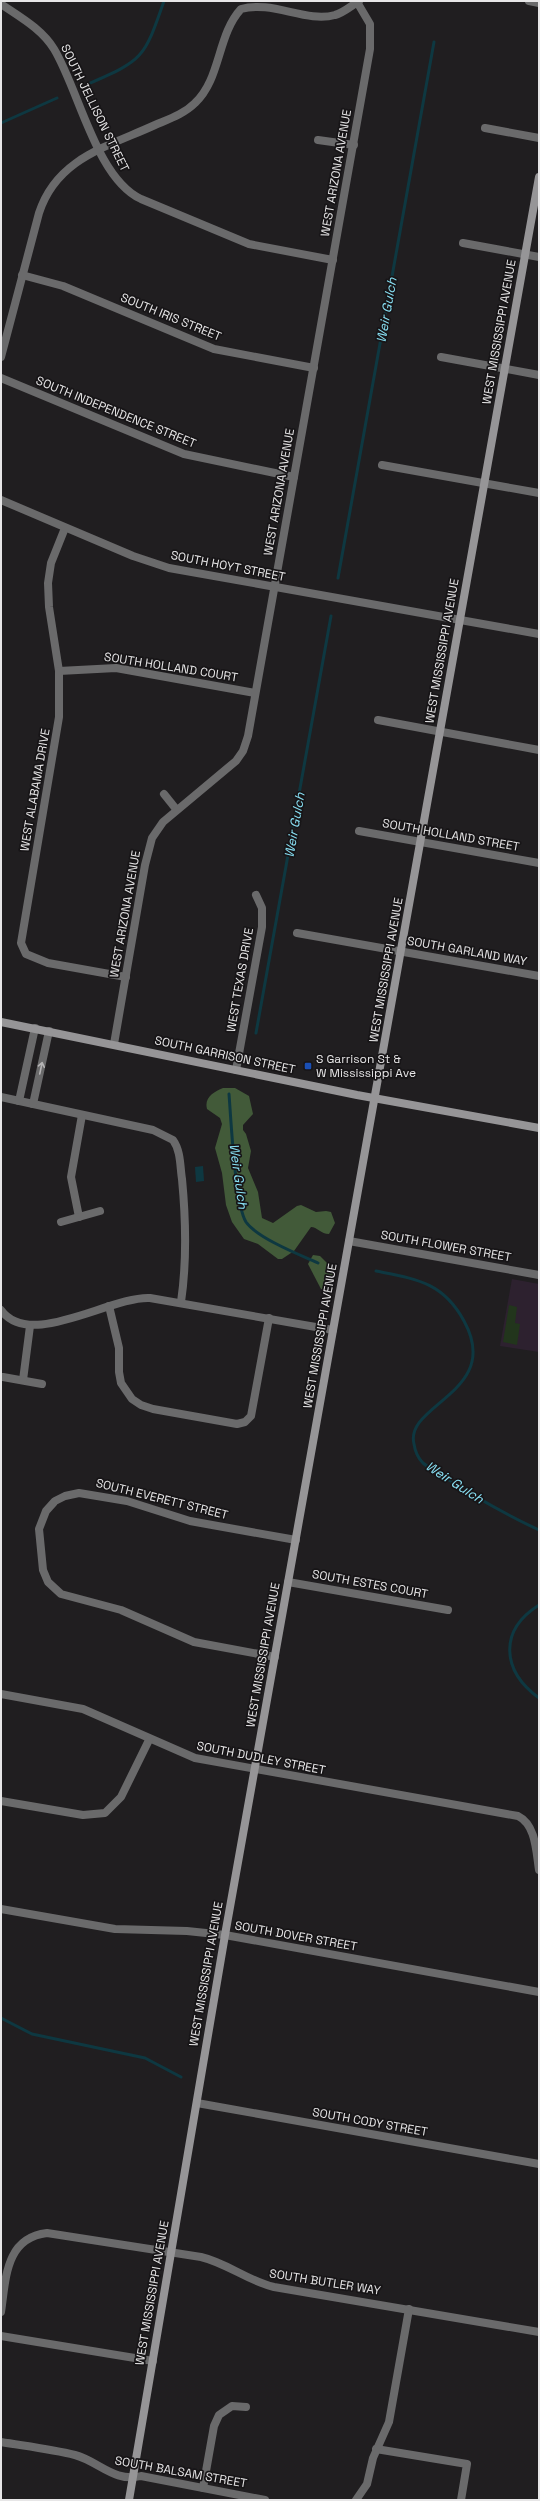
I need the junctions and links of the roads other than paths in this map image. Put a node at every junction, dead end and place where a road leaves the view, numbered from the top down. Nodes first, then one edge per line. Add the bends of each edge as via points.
1 (529, 1) edge
2 (1, 2) edge
3 (358, 2) edge
4 (539, 3) edge
5 (485, 128) dead end
6 (539, 138) edge
7 (318, 140) dead end
8 (354, 145) junction
9 (100, 150) junction
10 (539, 177) edge
11 (463, 243) dead end
12 (525, 254) junction
13 (539, 257) edge
14 (333, 260) junction
15 (22, 274) junction
16 (1, 357) edge
17 (441, 357) dead end
18 (314, 368) junction
19 (505, 368) junction
20 (539, 374) edge
21 (1, 378) edge
22 (382, 465) dead end
23 (294, 477) junction
24 (484, 483) junction
25 (539, 493) edge
26 (1, 500) edge
27 (65, 528) junction
28 (274, 587) junction
29 (460, 620) junction
30 (539, 634) edge
31 (59, 671) junction
32 (255, 693) junction
33 (378, 720) dead end
34 (440, 732) junction
35 (539, 750) edge
36 (164, 794) dead end
37 (176, 809) junction
38 (359, 831) dead end
39 (420, 841) junction
40 (539, 863) edge
41 (256, 895) dead end
42 (297, 933) dead end
43 (401, 952) junction
44 (539, 976) edge
45 (126, 977) junction
46 (1, 1022) edge
47 (35, 1028) junction
48 (49, 1031) junction
49 (114, 1044) junction
50 (236, 1070) junction
51 (1, 1097) edge
52 (375, 1098) junction
53 (19, 1101) junction
54 (33, 1104) junction
55 (82, 1115) junction
56 (539, 1128) edge
57 (100, 1211) dead end
58 (80, 1217) junction
59 (61, 1222) dead end
60 (349, 1242) junction
61 (539, 1275) edge
62 (181, 1302) junction
63 (109, 1306) junction
64 (1, 1310) edge
65 (269, 1318) junction
66 (30, 1326) junction
67 (333, 1330) junction
68 (3, 1377) dead end
69 (23, 1380) junction
70 (42, 1384) dead end
71 (296, 1540) junction
72 (288, 1582) junction
73 (448, 1610) dead end
74 (275, 1657) junction
75 (1, 1694) edge
76 (149, 1740) junction
77 (255, 1769) junction
78 (1, 1801) edge
79 (539, 1870) edge
80 (1, 1909) edge
81 (225, 1935) junction
82 (539, 1992) edge
83 (197, 2103) junction
84 (539, 2164) edge
85 (172, 2252) junction
86 (409, 2308) junction
87 (1, 2312) edge
88 (539, 2332) edge
89 (1, 2336) edge
90 (153, 2361) junction
91 (246, 2407) dead end
92 (1, 2442) edge
93 (376, 2449) junction
94 (132, 2478) junction
95 (203, 2488) junction
96 (129, 2500) edge
97 (265, 2500) edge
98 (356, 2500) edge
99 (461, 2500) edge

1 - 4 street
2 - 9 street, SOUTH JELLISON STREET via 36,29 53,48
3 - 8 street, WEST ARIZONA AVENUE via 369,22 372,35
3 - 9 street via 342,12 327,16 260,6 242,9 229,28 208,83 195,103 174,117
5 - 6 street
7 - 8 street
8 - 14 street, WEST ARIZONA AVENUE
9 - 14 street, SOUTH JELLISON STREET via 118,183 136,197 249,244
9 - 15 street via 68,167 56,178 47,192
10 - 12 main road, WEST MISSISSIPPI AVENUE
11 - 12 street
12 - 13 street
12 - 19 main road, WEST MISSISSIPPI AVENUE
14 - 18 street, WEST ARIZONA AVENUE
15 - 16 street
15 - 18 street, SOUTH IRIS STREET via 63,286 214,349
17 - 19 street
18 - 23 street, WEST ARIZONA AVENUE
19 - 20 street
19 - 24 main road, WEST MISSISSIPPI AVENUE
21 - 23 street, SOUTH INDEPENDENCE STREET via 184,454
22 - 24 street
23 - 28 street, WEST ARIZONA AVENUE
24 - 25 street
24 - 29 main road, WEST MISSISSIPPI AVENUE
26 - 27 street, SOUTH HOYT STREET
27 - 28 street, SOUTH HOYT STREET via 169,568
27 - 31 street, WEST ALABAMA DRIVE via 51,563 48,583
28 - 29 street, SOUTH HOYT STREET
28 - 32 street, WEST ARIZONA AVENUE
29 - 30 street, SOUTH HOYT STREET
29 - 34 main road, WEST MISSISSIPPI AVENUE
31 - 32 street, SOUTH HOLLAND COURT via 116,668
31 - 45 street, WEST ALABAMA DRIVE via 57,735 21,943 26,954 44,962
32 - 37 street, WEST ARIZONA AVENUE via 248,736 240,756
33 - 34 street
34 - 35 street
34 - 39 main road, WEST MISSISSIPPI AVENUE
36 - 37 street
37 - 45 street, WEST ARIZONA AVENUE via 156,830 150,845
38 - 39 street, SOUTH HOLLAND STREET
39 - 40 street, SOUTH HOLLAND STREET
39 - 43 main road, WEST MISSISSIPPI AVENUE
41 - 50 street, WEST TEXAS DRIVE via 262,908 262,922
42 - 43 street, SOUTH GARLAND WAY
43 - 44 street, SOUTH GARLAND WAY
43 - 52 main road, WEST MISSISSIPPI AVENUE
45 - 49 street, WEST ARIZONA AVENUE
46 - 47 main road, SOUTH GARRISON STREET
47 - 48 main road, SOUTH GARRISON STREET
47 - 53 street
48 - 49 main road, SOUTH GARRISON STREET
54 -> 48 street
49 - 50 main road, SOUTH GARRISON STREET
50 - 52 main road, SOUTH GARRISON STREET
51 - 53 street
52 - 56 main road, SOUTH GARRISON STREET
52 - 60 main road, WEST MISSISSIPPI AVENUE
53 - 54 street
54 - 55 street
55 - 58 street via 71,1171
55 - 62 street via 157,1131 175,1143 180,1163 186,1227
57 - 58 street
58 - 59 street
60 - 61 street, SOUTH FLOWER STREET
60 - 67 main road, WEST MISSISSIPPI AVENUE
62 - 63 street via 143,1298
62 - 65 street
63 - 65 street via 119,1348 120,1380 132,1399 153,1409 237,1424 245,1422 251,1416
63 - 66 street via 48,1324
64 - 66 street via 12,1321
65 - 67 street
66 - 69 street
67 - 71 main road, WEST MISSISSIPPI AVENUE
68 - 69 street
69 - 70 street
71 - 72 main road, WEST MISSISSIPPI AVENUE
71 - 74 street, SOUTH EVERETT STREET via 196,1522 127,1501 78,1493 55,1501 46,1511 40,1529 44,1572 53,1588 61,1594 121,1610 194,1642
72 - 73 street, SOUTH ESTES COURT
72 - 74 main road, WEST MISSISSIPPI AVENUE
74 - 77 main road, WEST MISSISSIPPI AVENUE
75 - 76 street, SOUTH DUDLEY STREET via 83,1709
76 - 77 street, SOUTH DUDLEY STREET via 195,1758
76 - 78 street via 121,1797 104,1813 83,1816
77 - 79 street, SOUTH DUDLEY STREET via 510,1814 525,1820 532,1832
77 - 81 main road, WEST MISSISSIPPI AVENUE
80 - 81 street, SOUTH DOVER STREET via 115,1929
81 - 82 street, SOUTH DOVER STREET
81 - 83 main road, WEST MISSISSIPPI AVENUE
83 - 84 street, SOUTH CODY STREET
83 - 85 main road, WEST MISSISSIPPI AVENUE
85 - 86 street, SOUTH BUTLER WAY via 213,2260 267,2286
85 - 87 street, SOUTH BUTLER WAY via 62,2234 35,2235 19,2246 10,2262
85 - 90 main road, WEST MISSISSIPPI AVENUE
86 - 88 street, SOUTH BUTLER WAY
86 - 93 street via 391,2416
89 - 90 street
90 - 94 main road, WEST MISSISSIPPI AVENUE
91 - 95 street via 232,2406 219,2415 214,2426
92 - 94 street, SOUTH BALSAM STREET via 76,2455 115,2475
93 - 98 street via 367,2484
93 - 99 street via 467,2464
94 - 95 street, SOUTH BALSAM STREET via 141,2476
94 - 96 main road, WEST MISSISSIPPI AVENUE
95 - 97 street, SOUTH BALSAM STREET

